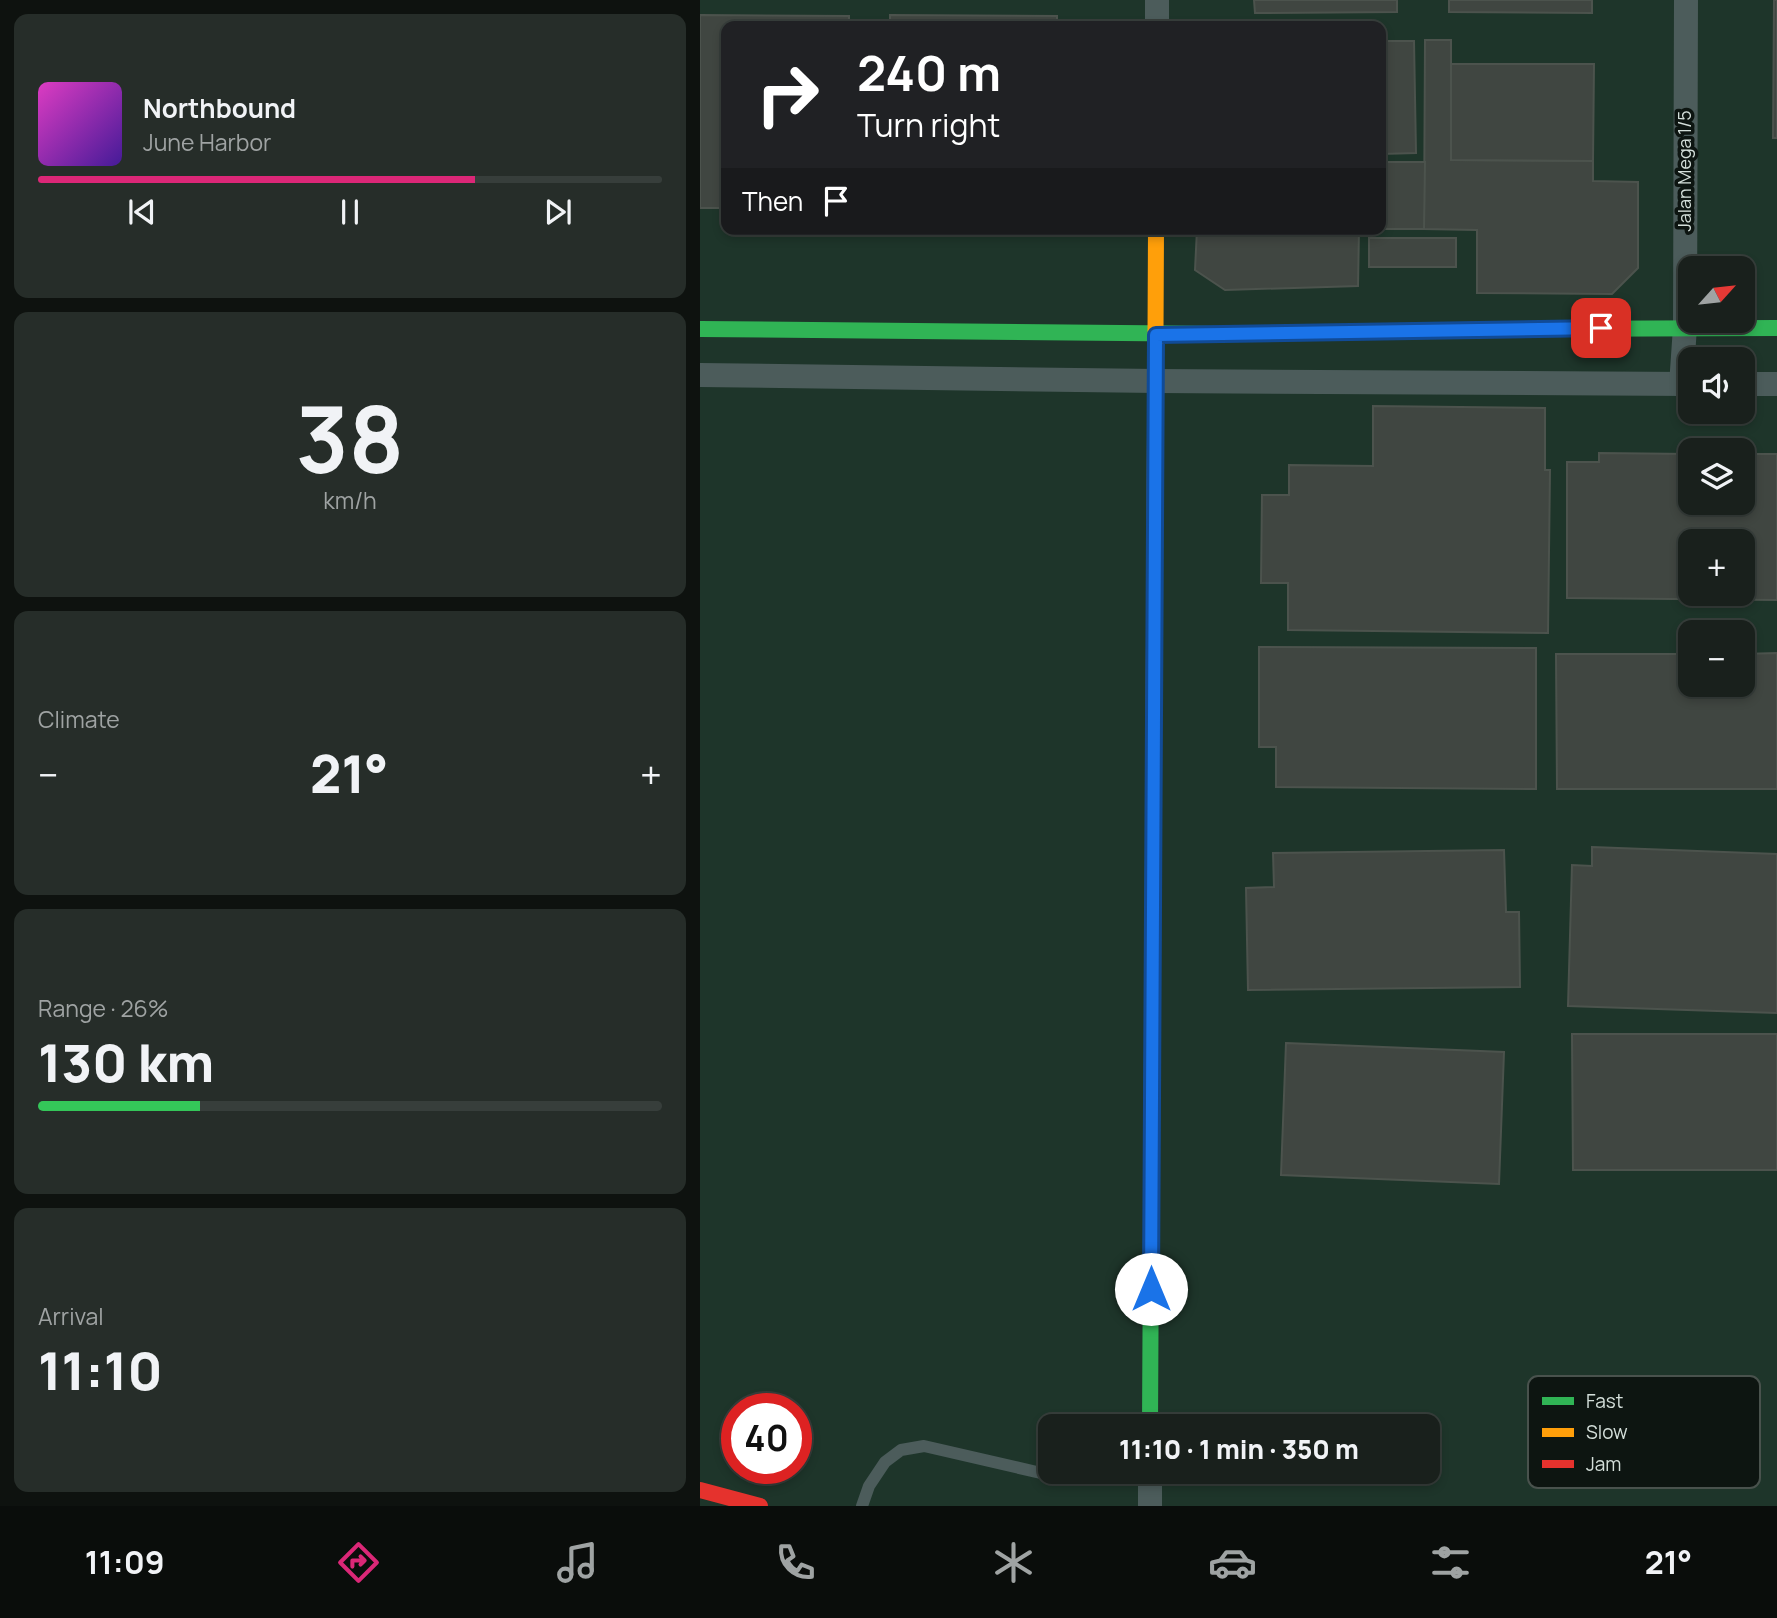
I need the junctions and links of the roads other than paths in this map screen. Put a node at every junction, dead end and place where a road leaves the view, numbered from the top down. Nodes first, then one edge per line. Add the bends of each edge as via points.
1 (1157, 0) edge
2 (1686, 0) edge
3 (1157, 21) edge
4 (1156, 235) edge
5 (1685, 256) edge
6 (1678, 327) edge
7 (1755, 328) edge
8 (1777, 328) edge
9 (700, 329) edge
10 (1156, 335) junction
11 (700, 375) edge
12 (1157, 381) junction
13 (1678, 384) edge
14 (1755, 384) edge
15 (1777, 384) edge
16 (1150, 1414) edge
17 (1038, 1472) edge
18 (1150, 1484) edge
19 (700, 1490) edge
20 (760, 1506) edge
21 (862, 1506) edge
22 (1150, 1506) edge

1 - 3 street
2 - 5 street, Jalan Mega 1/5
4 - 10 street
6 - 10 street
7 - 8 street
9 - 10 street
10 - 12 street
11 - 12 street
12 - 13 street
12 - 16 street
14 - 15 street
17 - 21 lane via 924,1446 901,1450 885,1462
18 - 22 street
19 - 20 street

